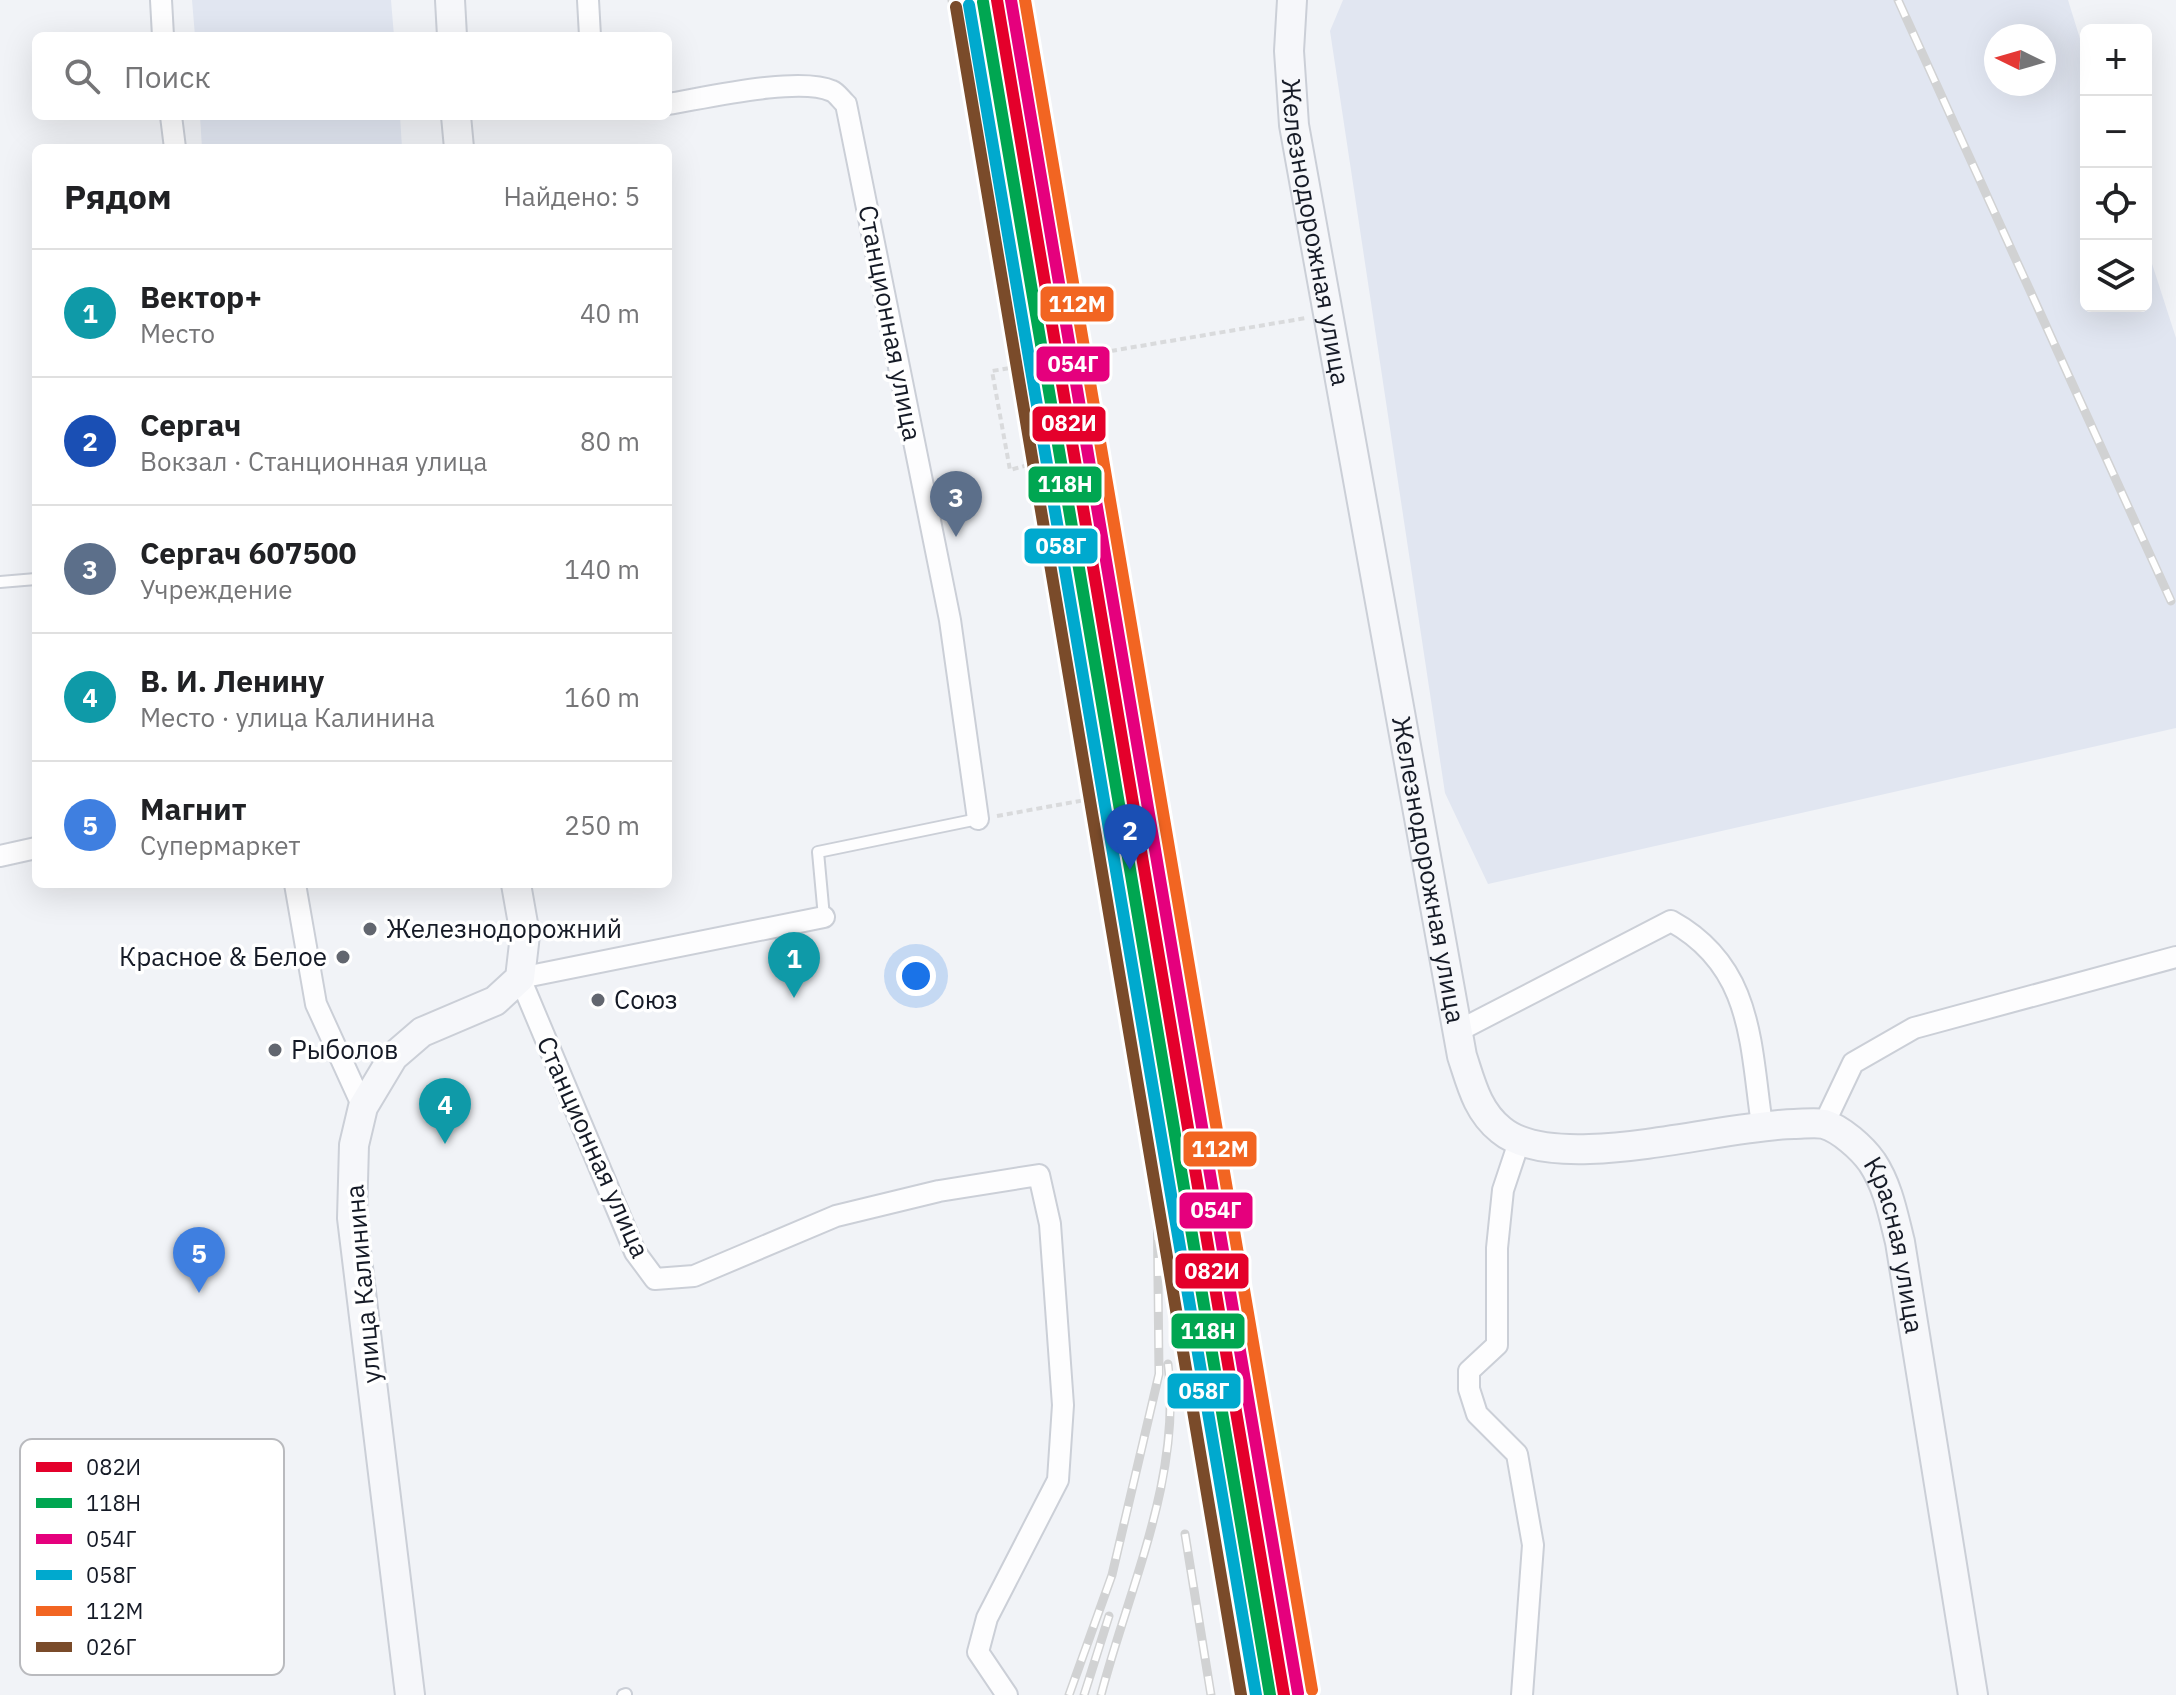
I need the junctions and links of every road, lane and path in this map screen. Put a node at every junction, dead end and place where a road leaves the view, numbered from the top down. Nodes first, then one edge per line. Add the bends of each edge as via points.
1 (161, 0) edge
2 (450, 0) edge
3 (588, 0) edge
4 (1292, 0) edge
5 (163, 32) edge
6 (452, 32) edge
7 (590, 32) edge
8 (672, 103) edge
9 (172, 120) edge
10 (456, 120) edge
11 (174, 144) edge
12 (459, 144) edge
13 (1311, 317) dead end
14 (1044, 362) junction
15 (1057, 438) dead end
16 (1028, 465) dead end
17 (32, 579) edge
18 (0, 582) edge
19 (1085, 800) dead end
20 (978, 819) junction
21 (32, 849) edge
22 (0, 856) edge
23 (296, 888) edge
24 (517, 888) edge
25 (824, 917) joint
26 (2176, 957) edge
27 (520, 978) junction
28 (1458, 1031) junction
29 (363, 1107) junction
30 (1824, 1124) junction
31 (1762, 1125) junction
32 (1519, 1142) junction
33 (410, 1695) edge
34 (1007, 1695) edge
35 (1522, 1695) edge
36 (1973, 1695) edge

1 - 5 street
2 - 6 street
3 - 7 street
4 - 28 street, Железнодорожная улица via 1294,125
8 - 20 street, Станционная улица via 798,87 833,91 846,104 950,620
9 - 11 street
10 - 12 street
13 - 14 path
14 - 15 path
14 - 16 path via 992,371 1010,470
17 - 18 lane
19 - 20 path
20 - 25 lane via 818,852
21 - 22 street
23 - 29 street via 316,1004
24 - 27 street via 525,935
25 - 27 street
26 - 30 street via 1914,1028 1853,1063
27 - 29 street, улица Калинина via 495,1001 422,1032 393,1057
27 - 34 street, Станционная улица via 635,1252 655,1279 694,1276 836,1216 939,1191 1039,1175 1050,1224 1063,1405 1058,1480 987,1618 978,1652
28 - 31 street via 1671,921 1725,966 1745,1007
28 - 32 street, Железнодорожная улица via 1479,1106
29 - 33 street, улица Калинина via 354,1145 352,1218
30 - 31 street
30 - 36 street, Красная улица via 1870,1159 1887,1190
31 - 32 street via 1575,1150
32 - 35 street via 1503,1190 1497,1345 1469,1371 1469,1389 1477,1414 1517,1454 1533,1545

